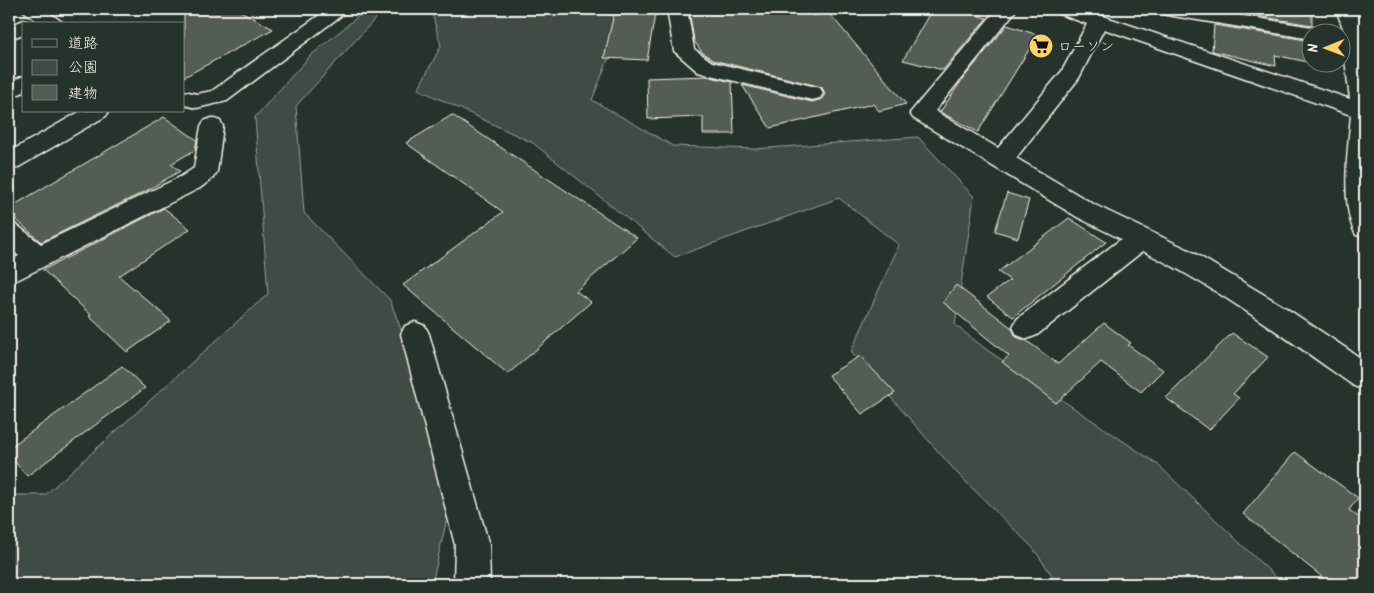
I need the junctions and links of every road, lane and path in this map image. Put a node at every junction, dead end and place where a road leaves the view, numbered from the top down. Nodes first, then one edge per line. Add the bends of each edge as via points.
1 (340, 9) edge
2 (677, 9) edge
3 (1007, 9) edge
4 (1064, 9) edge
5 (1167, 9) edge
6 (1346, 9) edge
7 (1098, 22) junction
8 (22, 27) edge
9 (1302, 31) edge
10 (9, 33) edge
11 (1353, 39) edge
12 (22, 84) edge
13 (9, 91) edge
14 (812, 93) dead end
15 (185, 98) edge
16 (96, 112) edge
17 (1364, 112) edge
18 (212, 126) dead end
19 (1000, 161) junction
20 (9, 162) edge
21 (1365, 228) edge
22 (9, 233) edge
23 (1140, 239) junction
24 (39, 256) junction
25 (9, 274) edge
26 (1027, 327) dead end
27 (415, 334) dead end
28 (1365, 377) edge
29 (472, 584) edge

1 - 15 street via 219,96 197,102
2 - 14 street via 684,51 705,67
3 - 19 street via 921,113
4 - 7 street
5 - 9 street
6 - 11 street
7 - 17 street
7 - 19 street via 1070,72
8 - 10 street
11 - 17 street
12 - 13 street
16 - 20 street
17 - 21 street via 1359,156
18 - 24 street via 205,172 192,182
19 - 23 street
22 - 24 street
23 - 26 street
23 - 28 street via 1180,257 1273,314
24 - 25 street
27 - 29 street via 472,545

